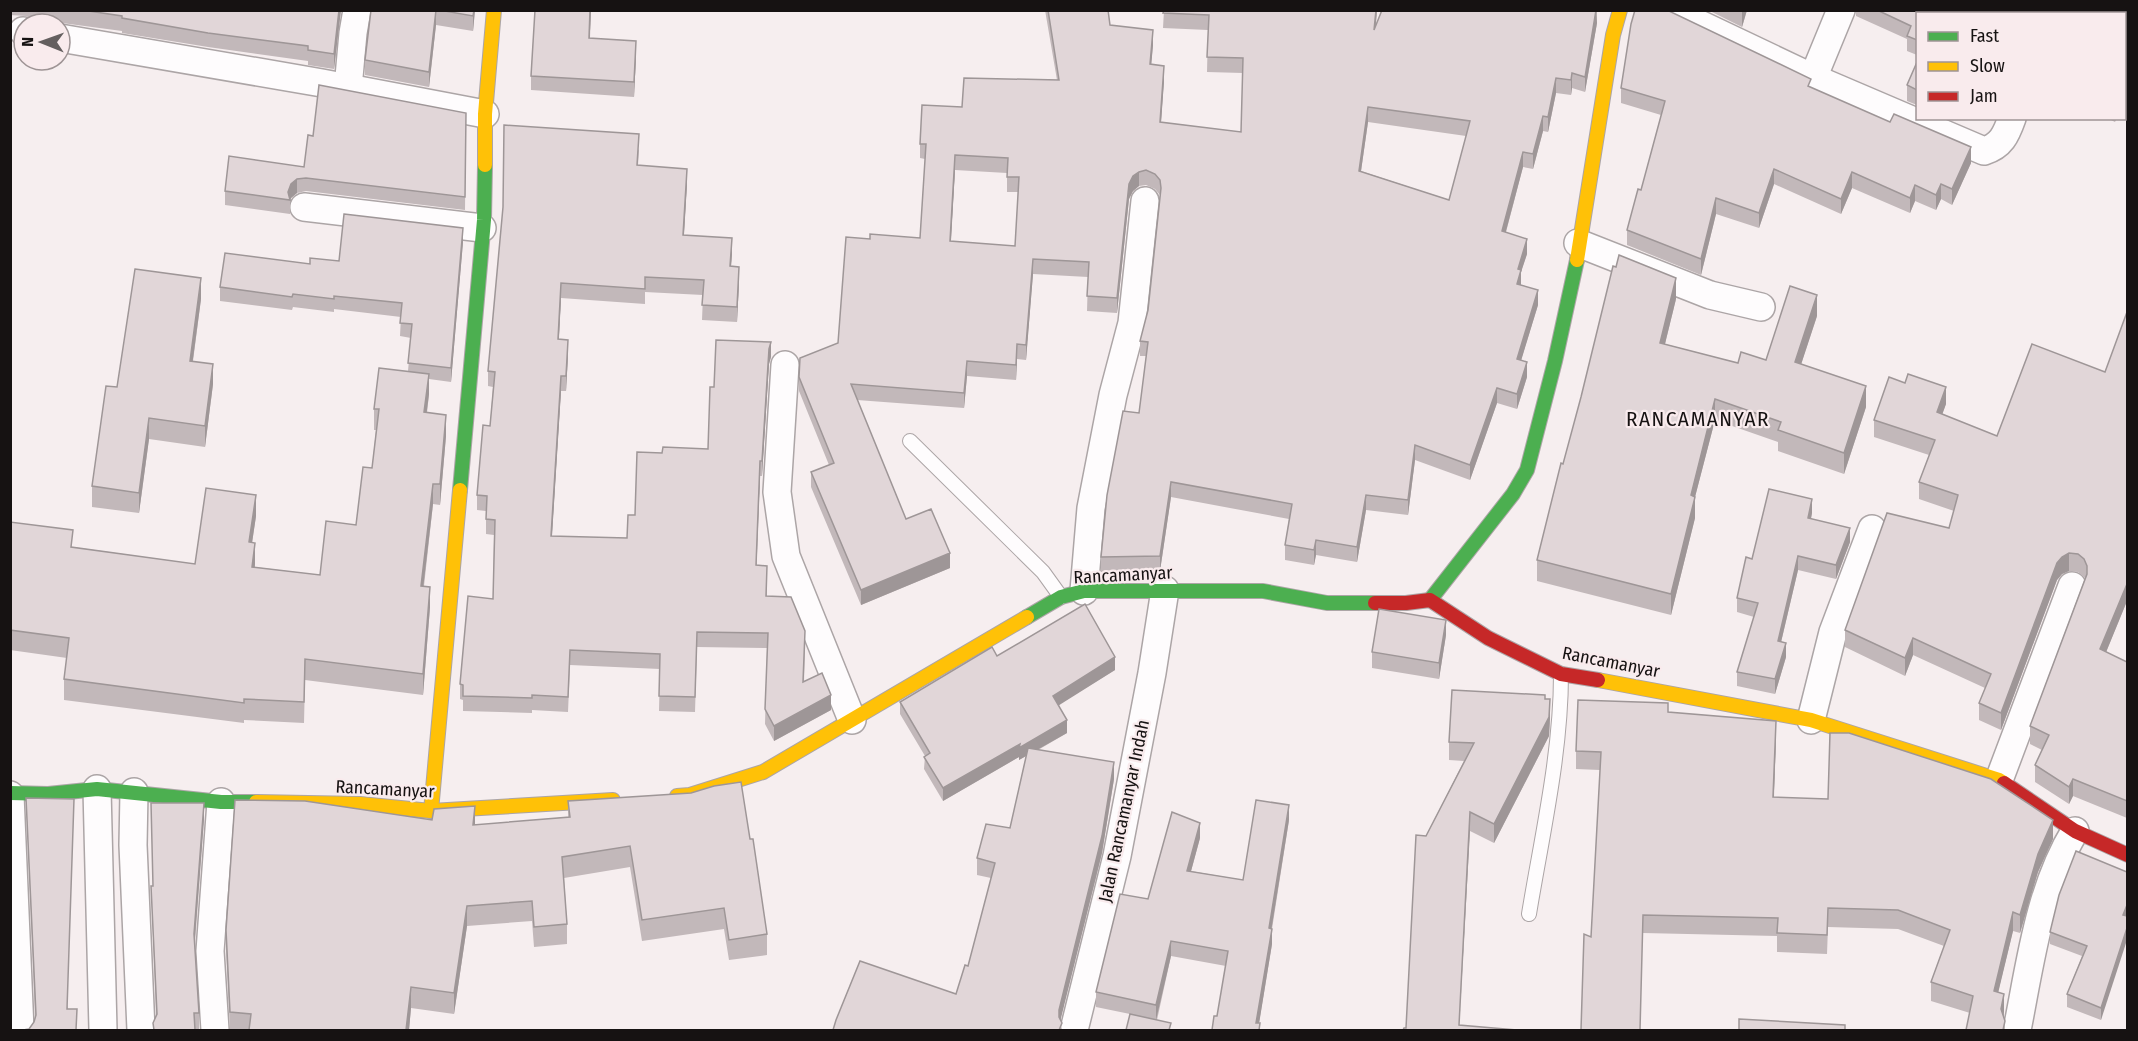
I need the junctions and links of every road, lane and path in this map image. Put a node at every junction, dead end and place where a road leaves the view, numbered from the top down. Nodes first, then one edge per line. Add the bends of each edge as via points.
1 (357, 10) edge
2 (494, 10) edge
3 (1620, 10) edge
4 (1670, 10) edge
5 (1841, 10) edge
6 (72, 40) edge
7 (1813, 78) junction
8 (348, 88) junction
9 (485, 114) junction
10 (2011, 120) edge
11 (1146, 201) dead end
12 (304, 207) dead end
13 (482, 228) junction
14 (1578, 243) junction
15 (1761, 307) dead end
16 (785, 365) dead end
17 (910, 441) dead end
18 (1872, 529) dead end
19 (2072, 586) dead end
20 (1165, 590) junction
21 (1072, 594) junction
22 (1430, 600) junction
23 (1561, 674) junction
24 (852, 720) junction
25 (1811, 720) junction
26 (1999, 780) junction
27 (97, 789) junction
28 (134, 792) junction
29 (10, 794) edge
30 (666, 796) edge
31 (631, 798) edge
32 (221, 802) junction
33 (431, 810) junction
34 (2075, 831) junction
35 (2127, 855) edge
36 (1529, 914) dead end
37 (20, 1030) edge
38 (103, 1030) edge
39 (141, 1030) edge
40 (215, 1030) edge
41 (1074, 1030) edge
42 (2017, 1030) edge

1 - 8 street
2 - 9 street
3 - 14 street via 1612,34
4 - 7 street
5 - 7 street
6 - 8 street
7 - 10 street via 1984,151 1996,147
8 - 9 street
9 - 13 street
11 - 21 street via 1132,323
12 - 13 street
13 - 33 street
14 - 15 street via 1710,295
14 - 22 street via 1555,361 1527,470 1513,494
16 - 24 street via 777,492 786,556
17 - 21 lane via 1043,572
18 - 25 street via 1833,632
19 - 26 street
20 - 21 street, Rancamanyar
20 - 22 street, Rancamanyar via 1263,591 1328,603
20 - 41 street, Jalan Rancamanyar Indah via 1117,856
21 - 24 street, Rancamanyar
22 - 23 street, Rancamanyar via 1488,638
23 - 25 street, Rancamanyar
23 - 36 lane via 1553,765
24 - 30 street, Rancamanyar via 763,772 690,795
25 - 26 street, Rancamanyar
26 - 34 street, Rancamanyar
27 - 28 street, Rancamanyar
27 - 29 street, Rancamanyar
27 - 38 street
28 - 32 street, Rancamanyar
28 - 39 street
29 - 37 street
31 - 33 street, Rancamanyar
32 - 33 street, Rancamanyar via 360,804
32 - 40 street via 210,951
34 - 35 street, Rancamanyar
34 - 42 street via 2046,898

